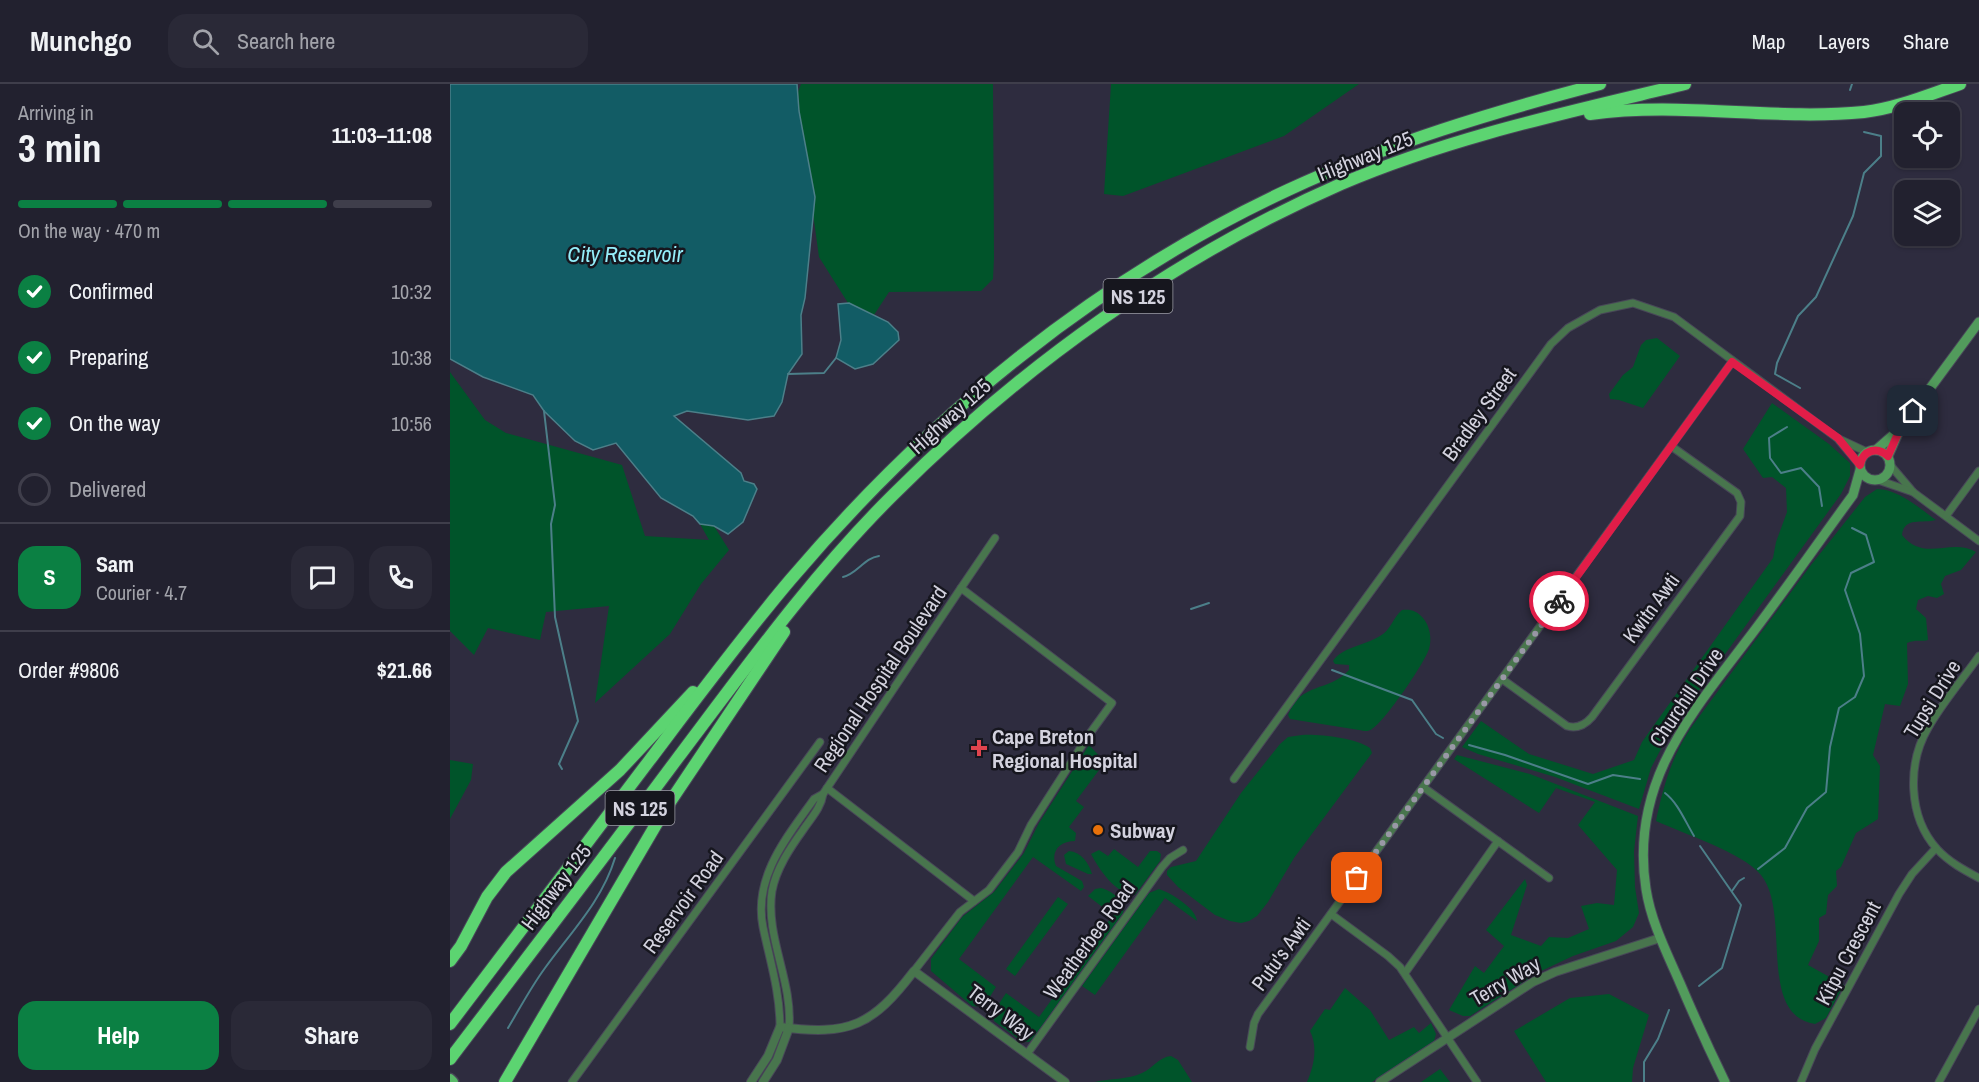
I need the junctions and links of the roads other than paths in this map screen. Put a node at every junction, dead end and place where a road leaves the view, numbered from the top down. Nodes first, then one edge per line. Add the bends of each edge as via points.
1 (1578, 84) edge
2 (1600, 84) edge
3 (1685, 84) edge
4 (1960, 84) edge
5 (1516, 107) junction
6 (1515, 125) junction
7 (1979, 322) edge
8 (1732, 362) junction
9 (1900, 429) junction
10 (1838, 438) junction
11 (1671, 446) junction
12 (1871, 451) junction
13 (1889, 461) junction
14 (1860, 467) junction
15 (1979, 471) edge
16 (1877, 481) junction
17 (1912, 492) junction
18 (1852, 495) junction
19 (1946, 516) junction
20 (995, 538) dead end
21 (1979, 541) edge
22 (826, 569) junction
23 (962, 588) junction
24 (739, 642) junction
25 (1979, 656) edge
26 (1502, 679) junction
27 (820, 742) dead end
28 (1234, 779) dead end
29 (1424, 787) junction
30 (825, 791) junction
31 (1498, 841) junction
32 (1936, 848) junction
33 (1183, 850) dead end
34 (1549, 878) dead end
35 (1979, 878) edge
36 (974, 901) junction
37 (1331, 914) junction
38 (1660, 938) junction
39 (450, 961) edge
40 (914, 970) junction
41 (1405, 973) junction
42 (1979, 1008) edge
43 (450, 1024) edge
44 (784, 1027) junction
45 (1447, 1037) junction
46 (1250, 1047) dead end
47 (454, 1054) edge
48 (1027, 1054) junction
49 (505, 1082) edge
50 (572, 1082) edge
51 (751, 1082) edge
52 (764, 1082) edge
53 (1065, 1082) edge
54 (1380, 1082) edge
55 (1477, 1082) edge
56 (1725, 1082) edge
57 (1801, 1082) edge
58 (1939, 1082) edge

1 - 5 highway
2 - 5 highway, Highway 125 / NS 125
3 - 6 highway, Highway 125 / NS 125
4 - 6 highway via 1865,112 1634,110
5 - 24 highway, Highway 125 / NS 125 via 1395,145 1287,190 1205,233 1099,298 1037,342 890,473 792,578
6 - 22 highway, Highway 125 / NS 125 via 1410,158 1338,186 1159,281 1015,384 900,488
7 - 9 main road
8 - 10 street, Bradley Street
8 - 11 street, Putu's Awti
8 - 28 street, Bradley Street via 1674,317 1633,303 1600,310 1568,328 1551,344
9 - 12 main road
9 - 13 main road
10 - 12 street, Bradley Street
10 - 14 street, Bradley Street
11 - 26 street, Putu's Awti
11 - 26 street, Kwitn Awti via 1737,493 1742,506 1740,516 1584,724 1567,726
12 - 13 main road
12 - 14 main road via 1861,460
13 - 16 main road via 1887,476
13 - 17 street
14 - 16 main road via 1866,478
14 - 18 main road, Churchill Drive
15 - 19 street
16 - 17 street
16 - 18 main road, Churchill Drive
17 - 19 street
18 - 38 main road, Churchill Drive via 1691,714 1659,772 1646,818 1644,857 1646,891
19 - 21 street
20 - 23 street, Regional Hospital Boulevard
22 - 47 highway, Highway 125 / NS 125 via 716,707
22 - 49 highway via 664,811
23 - 30 street, Regional Hospital Boulevard
23 - 36 street, Regional Hospital Boulevard via 1112,703 1037,815 1018,852 989,890
24 - 39 highway via 620,770 506,872
24 - 43 highway, Highway 125 / NS 125
25 - 32 street, Tupsi Drive via 1928,727 1916,757 1916,807
26 - 29 street, Putu's Awti
27 - 50 street, Reservoir Road
29 - 31 street
29 - 37 street, Putu's Awti
30 - 36 street, Regional Hospital Boulevard
30 - 44 street, Regional Hospital Boulevard via 821,804 780,867 772,890 771,913 788,989
31 - 34 street
31 - 41 street
32 - 35 street, Tupsi Drive
32 - 57 street, Kitpu Crescent via 1899,894
33 - 48 street, Weatherbee Road via 1162,867
36 - 40 street, Regional Hospital Boulevard via 960,912
37 - 41 street
37 - 46 street, Putu's Awti via 1258,1014
38 - 45 street, Terry Way via 1544,976
38 - 56 main road, Churchill Drive
40 - 44 street via 886,1005 860,1022 831,1029
40 - 48 street, Terry Way
41 - 45 street
42 - 58 street
44 - 51 street
44 - 52 street via 777,1060
45 - 54 street, Terry Way
45 - 55 street
48 - 53 street, Terry Way

